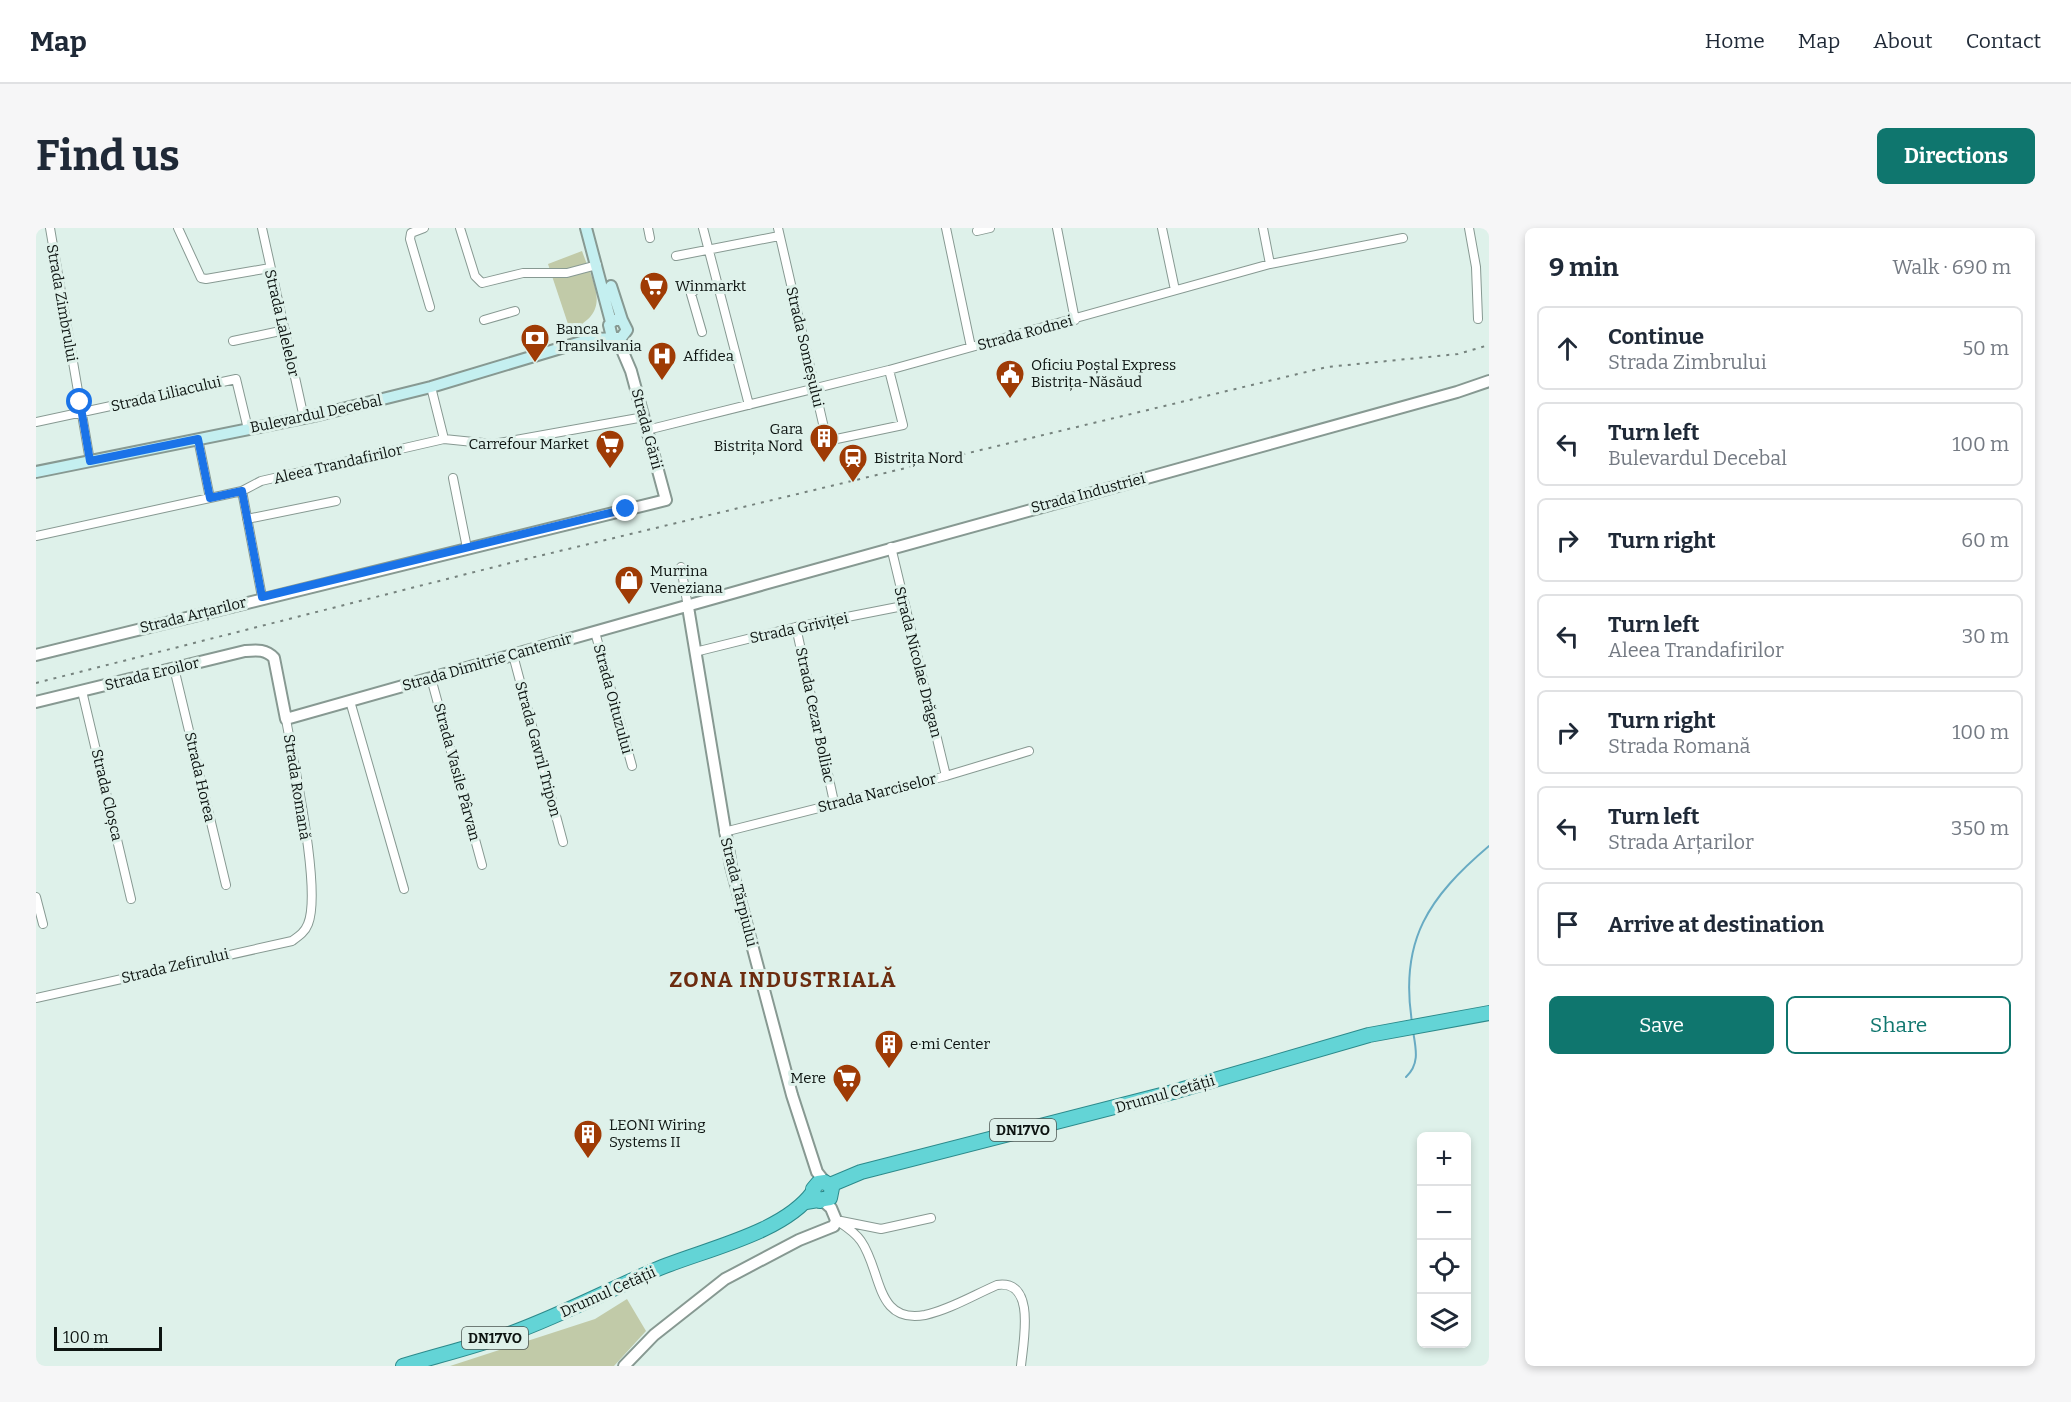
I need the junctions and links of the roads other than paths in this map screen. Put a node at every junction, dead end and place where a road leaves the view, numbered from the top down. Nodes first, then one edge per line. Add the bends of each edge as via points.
1 (50, 228) edge
2 (178, 228) edge
3 (262, 228) edge
4 (424, 228) edge
5 (460, 228) edge
6 (586, 228) edge
7 (594, 228) edge
8 (648, 228) edge
9 (703, 228) edge
10 (946, 228) edge
11 (990, 228) edge
12 (1057, 228) edge
13 (1162, 228) edge
14 (1263, 228) edge
15 (1469, 228) edge
16 (977, 231) dead end
17 (779, 232) edge
18 (650, 238) dead end
19 (1403, 238) dead end
20 (708, 249) junction
21 (676, 256) dead end
22 (1270, 264) junction
23 (597, 266) junction
24 (270, 268) junction
25 (716, 285) junction
26 (1175, 290) junction
27 (430, 307) dead end
28 (515, 311) dead end
29 (1479, 319) dead end
30 (484, 320) dead end
31 (1075, 320) junction
32 (285, 330) junction
33 (616, 330) junction
34 (702, 332) dead end
35 (233, 341) dead end
36 (971, 347) junction
37 (889, 370) junction
38 (1489, 381) edge
39 (431, 387) junction
40 (815, 388) junction
41 (749, 405) junction
42 (81, 413) junction
43 (644, 417) junction
44 (304, 418) junction
45 (36, 422) edge
46 (248, 429) junction
47 (647, 430) junction
48 (198, 439) junction
49 (444, 439) junction
50 (90, 461) junction
51 (36, 472) edge
52 (453, 478) dead end
53 (242, 491) junction
54 (210, 498) junction
55 (666, 500) joint
56 (336, 501) dead end
57 (247, 519) junction
58 (36, 536) edge
59 (891, 547) junction
60 (467, 548) junction
61 (681, 567) dead end
62 (262, 597) junction
63 (903, 606) junction
64 (688, 607) junction
65 (796, 627) junction
66 (595, 632) junction
67 (269, 652) joint
68 (695, 652) junction
69 (36, 655) edge
70 (513, 655) junction
71 (174, 668) junction
72 (432, 678) junction
73 (82, 691) junction
74 (350, 700) junction
75 (36, 702) edge
76 (286, 719) junction
77 (1029, 751) dead end
78 (632, 766) dead end
79 (946, 776) junction
80 (834, 802) junction
81 (724, 832) junction
82 (563, 842) dead end
83 (482, 866) dead end
84 (225, 885) dead end
85 (404, 890) dead end
86 (36, 897) edge
87 (131, 899) dead end
88 (43, 924) dead end
89 (308, 924) joint
90 (36, 998) edge
91 (1489, 1013) edge
92 (826, 1196) junction
93 (931, 1218) dead end
94 (403, 1366) edge
95 (624, 1366) edge
96 (1021, 1366) edge

1 - 42 street, Strada Zimbrului
2 - 24 street via 201,278
3 - 24 street, Strada Lalelelor
4 - 27 street via 411,232 410,239
5 - 23 street via 480,281 523,273 567,273
6 - 23 main road, Strada Gării
7 - 33 main road, Strada Gării
8 - 18 street
9 - 20 street
10 - 36 street
11 - 16 street
12 - 31 street
13 - 26 street
14 - 22 street
15 - 29 street
17 - 20 street
17 - 40 street, Strada Someșului
19 - 22 street, Strada Rodnei
20 - 21 street
20 - 25 street
22 - 26 street, Strada Rodnei
23 - 33 main road, Strada Gării
24 - 32 street, Strada Lalelelor
25 - 34 street via 692,294
25 - 41 street
26 - 31 street, Strada Rodnei
28 - 30 street
31 - 36 street, Strada Rodnei
32 - 35 street
32 - 44 street, Strada Lalelelor
33 - 39 main road, Bulevardul Decebal
33 - 43 street, Strada Gării
36 - 37 street, Strada Rodnei
37 - 40 street, Strada Rodnei
37 - 40 street, Strada Someșului via 903,425 827,441
38 - 59 street, Strada Industriei
39 - 44 main road, Bulevardul Decebal
39 - 49 street
40 - 41 street, Strada Rodnei
41 - 47 street, Strada Rodnei
42 - 45 street
42 - 46 street, Strada Liliacului via 236,379
42 - 50 street, Strada Zimbrului
43 - 47 street, Strada Gării
43 - 49 street, Aleea Trandafirilor via 494,444
44 - 46 main road, Bulevardul Decebal
46 - 48 main road, Bulevardul Decebal
47 - 55 street, Strada Gării
48 - 50 main road, Bulevardul Decebal
48 - 54 street
49 - 53 street, Aleea Trandafirilor via 261,481
50 - 51 main road, Bulevardul Decebal
52 - 60 street
53 - 54 street, Aleea Trandafirilor
53 - 57 street
54 - 58 street, Aleea Trandafirilor
55 - 60 street, Strada Arțarilor
56 - 57 street
57 - 62 street
59 - 63 street, Strada Nicolae Drăgan
59 - 64 street, Strada Industriei
60 - 62 street, Strada Arțarilor
61 - 64 street
62 - 69 street, Strada Arțarilor
63 - 65 street, Strada Griviței
63 - 79 street, Strada Nicolae Drăgan
64 - 66 street, Strada Dimitrie Cantemir
64 - 68 street, Strada Tărpiului
65 - 68 street, Strada Griviței
65 - 80 street, Strada Cezar Bolliac
66 - 70 street, Strada Dimitrie Cantemir
66 - 78 street, Strada Oituzului
67 - 71 street, Strada Eroilor via 245,651
67 - 76 street, Strada Romană via 278,672
68 - 81 street, Strada Tărpiului
70 - 72 street, Strada Dimitrie Cantemir
70 - 82 street, Strada Gavril Tripon
71 - 73 street, Strada Eroilor
71 - 84 street, Strada Horea
72 - 74 street, Strada Dimitrie Cantemir
72 - 83 street, Strada Vasile Pârvan
73 - 75 street, Strada Eroilor
73 - 87 street, Strada Cloșca
74 - 76 street, Strada Dimitrie Cantemir
74 - 85 street
76 - 89 street, Strada Romană via 313,886
77 - 79 street, Strada Narciselor
79 - 80 street, Strada Narciselor
80 - 81 street, Strada Narciselor
81 - 92 street, Strada Tărpiului via 786,1073
86 - 88 street
89 - 90 street, Strada Zefirului via 292,941
91 - 92 highway, Drumul Cetății / DN17VO via 1396,1029 1173,1092 861,1172
92 - 93 street via 881,1229
92 - 94 highway, Drumul Cetății / DN17VO via 755,1232 655,1270 575,1308 511,1333
92 - 95 street via 829,1230 799,1240 713,1287 654,1335
92 - 96 street via 861,1241 883,1296 895,1314 927,1315 997,1285 1015,1288 1024,1310

